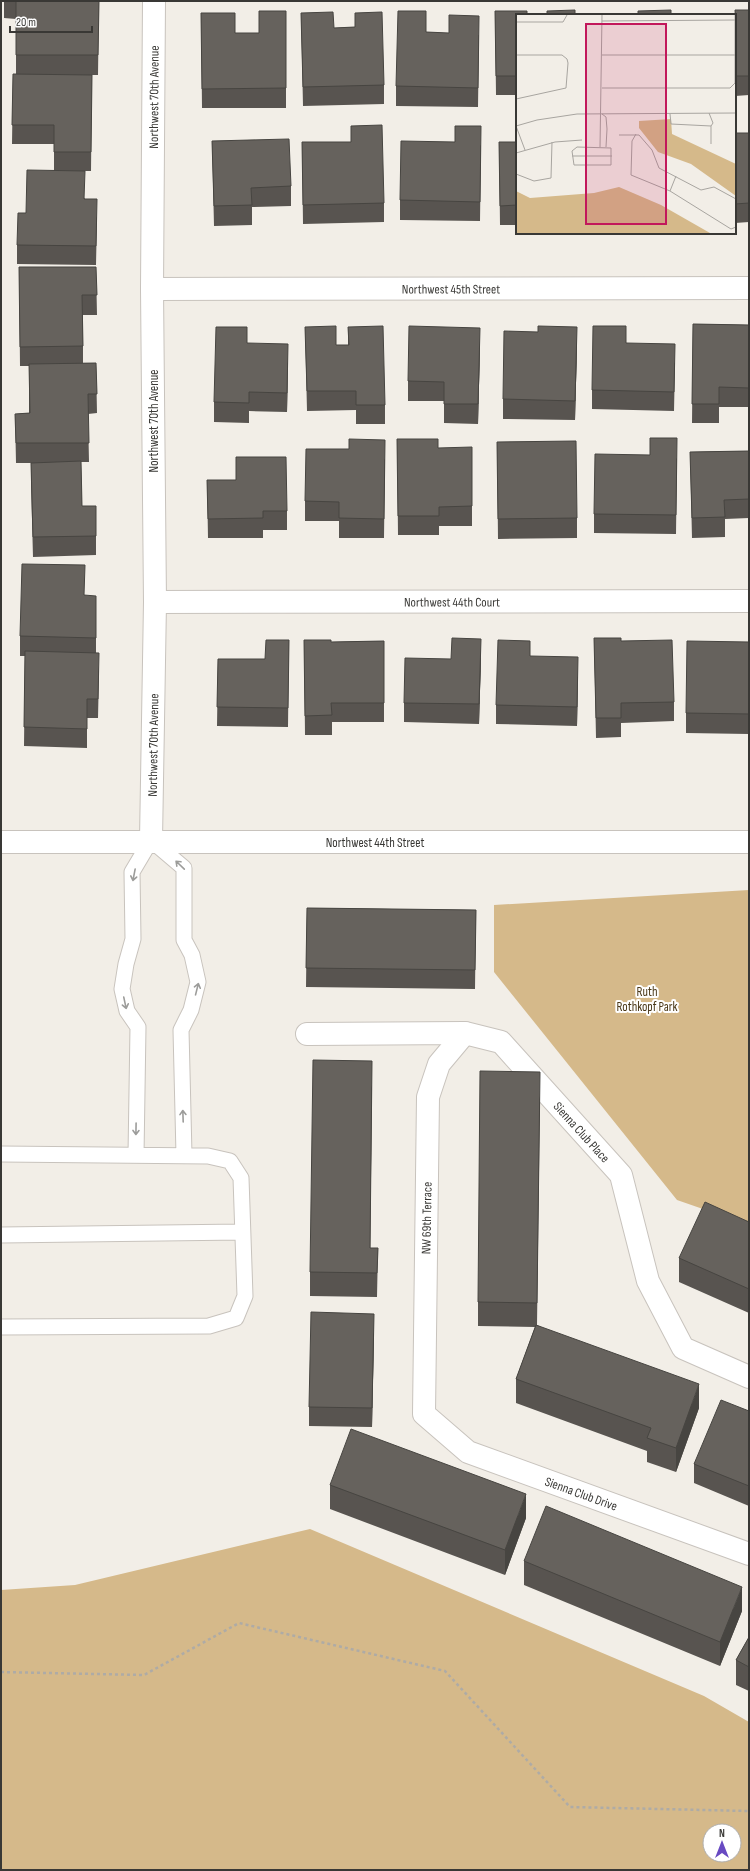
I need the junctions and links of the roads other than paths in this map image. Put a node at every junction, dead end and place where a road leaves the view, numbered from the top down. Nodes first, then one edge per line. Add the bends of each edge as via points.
1 (154, 1) edge
2 (749, 288) edge
3 (152, 289) junction
4 (749, 601) edge
5 (155, 602) junction
6 (151, 840) junction
7 (1, 842) edge
8 (749, 842) edge
9 (465, 1033) junction
10 (307, 1034) dead end
11 (1, 1154) edge
12 (136, 1155) junction
13 (184, 1155) junction
14 (242, 1232) junction
15 (1, 1234) edge
16 (1, 1327) edge
17 (749, 1377) edge
18 (424, 1414) joint
19 (749, 1554) edge

1 - 3 street, Northwest 70th Avenue
2 - 3 street, Northwest 45th Street
3 - 5 street, Northwest 70th Avenue
4 - 5 street, Northwest 44th Court
5 - 6 street, Northwest 70th Avenue
6 - 7 street, Northwest 44th Street
6 - 8 street, Northwest 44th Street
6 -> 12 lane via 132,872 133,939 122,989 127,1011 138,1027
13 -> 6 lane via 181,1030 191,1010 198,982 192,955 184,940 184,868
9 - 10 street, Sienna Club Place
9 - 17 street, Sienna Club Place via 501,1042 621,1175 648,1280 683,1348
9 - 18 street, NW 69th Terrace via 439,1064 428,1097
11 - 12 lane
12 - 13 lane
13 - 14 lane via 208,1156 230,1161 241,1178
14 - 15 lane
14 - 16 lane via 245,1296 236,1318 209,1326
18 - 19 street, Sienna Club Drive via 468,1452

